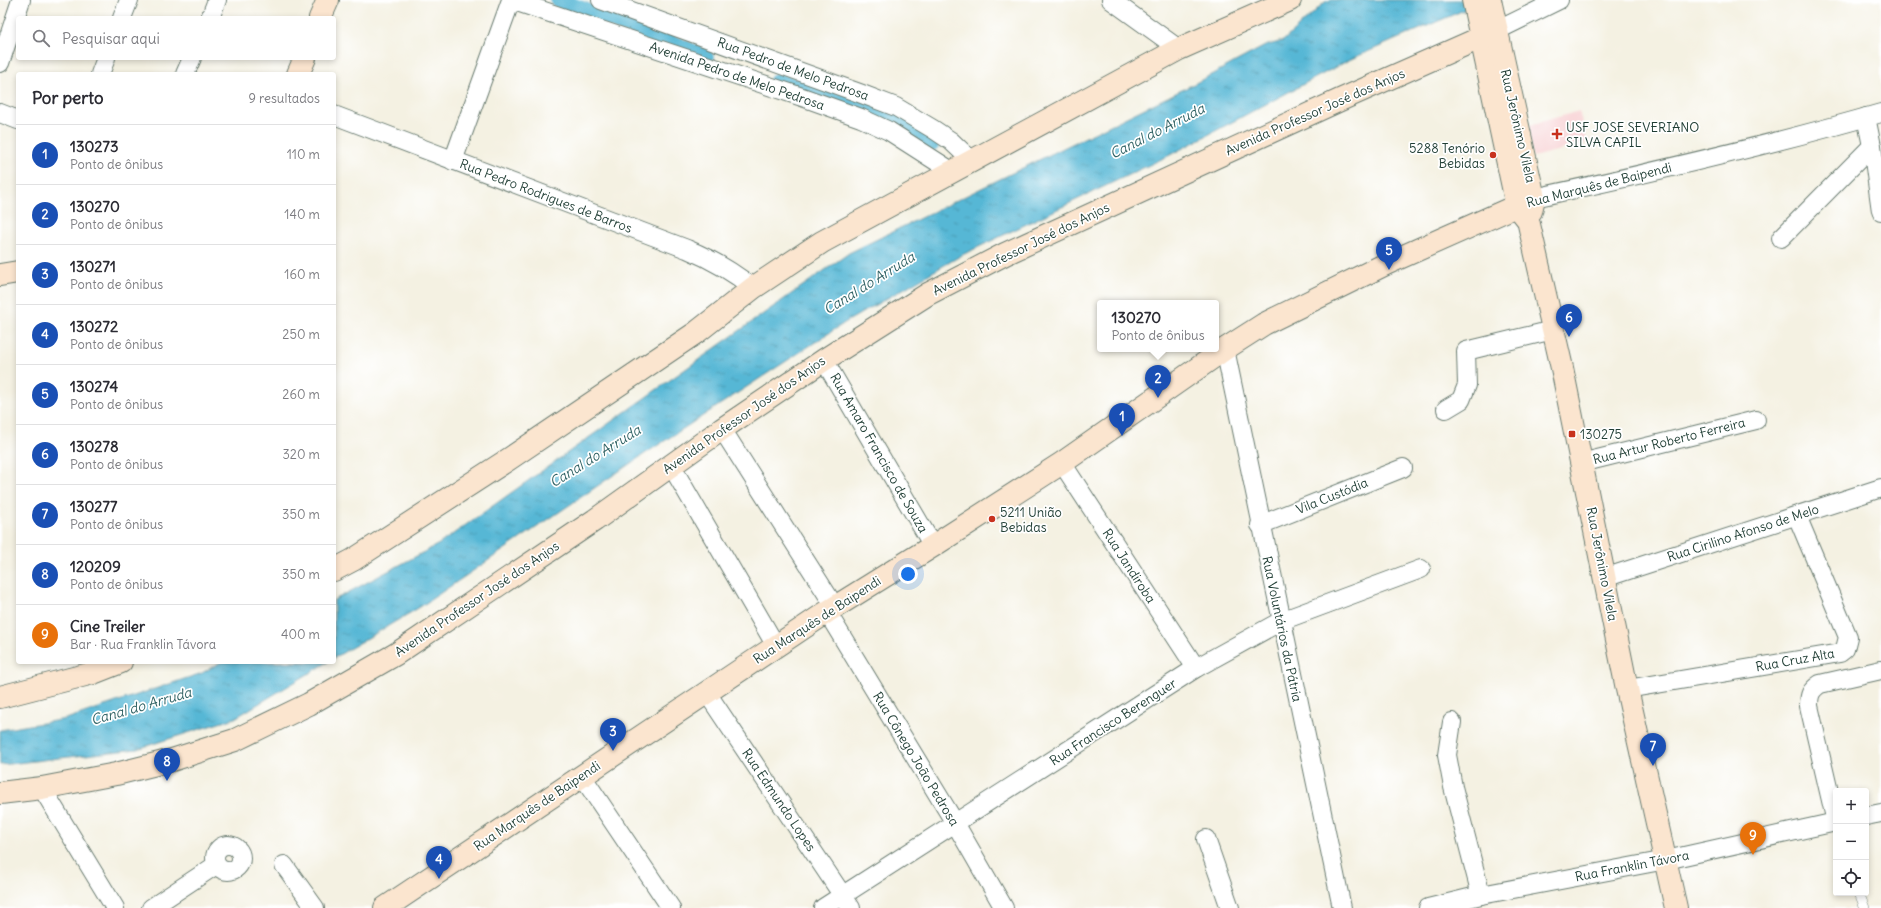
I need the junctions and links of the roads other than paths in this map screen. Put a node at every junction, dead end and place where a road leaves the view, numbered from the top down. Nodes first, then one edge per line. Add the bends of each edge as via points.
1 (21, 0) edge
2 (129, 0) edge
3 (217, 0) edge
4 (328, 0) edge
5 (511, 0) edge
6 (601, 0) edge
7 (1111, 0) edge
8 (1290, 0) edge
9 (1559, 0) edge
10 (123, 16) edge
11 (211, 16) edge
12 (321, 16) edge
13 (1485, 16) edge
14 (1179, 49) junction
15 (105, 60) edge
16 (191, 60) edge
17 (304, 60) edge
18 (0, 63) edge
19 (101, 72) edge
20 (187, 72) edge
21 (299, 72) edge
22 (0, 113) edge
23 (1873, 115) edge
24 (336, 116) edge
25 (16, 119) edge
26 (1872, 146) junction
27 (453, 161) junction
28 (973, 162) junction
29 (953, 172) junction
30 (1527, 208) junction
31 (1881, 211) edge
32 (1781, 238) dead end
33 (16, 272) edge
34 (0, 275) edge
35 (752, 288) junction
36 (1553, 330) junction
37 (1225, 349) junction
38 (824, 360) junction
39 (1446, 409) dead end
40 (1756, 420) dead end
41 (722, 429) junction
42 (1062, 463) junction
43 (1582, 463) junction
44 (671, 465) junction
45 (1403, 468) dead end
46 (1881, 488) edge
47 (1797, 516) junction
48 (1260, 525) junction
49 (934, 546) junction
50 (336, 569) edge
51 (1421, 569) dead end
52 (1604, 578) junction
53 (831, 610) junction
54 (1281, 621) junction
55 (776, 646) junction
56 (116, 664) edge
57 (1196, 668) junction
58 (1881, 670) edge
59 (1627, 689) junction
60 (707, 693) junction
61 (0, 697) edge
62 (1452, 722) dead end
63 (582, 776) junction
64 (42, 788) junction
65 (0, 792) edge
66 (1833, 809) edge
67 (1881, 813) edge
68 (1869, 815) edge
69 (955, 823) junction
70 (1833, 823) edge
71 (1206, 839) dead end
72 (1666, 860) junction
73 (216, 865) dead end
74 (284, 865) dead end
75 (1481, 896) junction
76 (1860, 896) edge
77 (847, 901) edge
78 (114, 908) edge
79 (151, 908) edge
80 (315, 908) edge
81 (385, 908) edge
82 (671, 908) edge
83 (822, 908) edge
84 (1004, 908) edge
85 (1230, 908) edge
86 (1342, 908) edge
87 (1428, 908) edge
88 (1676, 908) edge
89 (1865, 908) edge

1 - 18 street
2 - 10 street
3 - 11 street
4 - 12 main road
5 - 27 street
5 - 29 street, Avenida Pedro de Melo Pedrosa via 861,118 889,131
6 - 28 street, Rua Pedro de Melo Pedrosa via 896,107 951,141
7 - 14 street
8 - 14 main road
9 - 13 street
13 - 30 main road, Rua Jerônimo Vilela
13 - 38 main road, Avenida Professor José dos Anjos via 1340,100 1004,254 928,294
14 - 28 main road
15 - 19 street
16 - 20 street
17 - 21 main road
22 - 25 street
23 - 26 street
23 - 30 street, Rua Marquês de Baipendi
24 - 27 street, Rua Pedro Rodrigues de Barros
26 - 31 street
26 - 32 street
27 - 35 street, Rua Pedro Rodrigues de Barros via 692,252 730,270
28 - 29 main road
29 - 35 main road via 822,242
30 - 36 main road, Rua Jerônimo Vilela
30 - 37 main road, Rua Marquês de Baipendi via 1388,262 1264,324
33 - 34 main road
35 - 50 main road via 691,337 503,463
36 - 39 street via 1466,351 1467,385 1461,400
36 - 43 main road, Rua Jerônimo Vilela
37 - 42 main road, Rua Marquês de Baipendi
37 - 48 street, Rua Voluntários da Pátria
38 - 41 main road, Avenida Professor José dos Anjos
38 - 49 street, Rua Amaro Francisco de Souza
40 - 43 street, Rua Artur Roberto Ferreira
41 - 44 main road, Avenida Professor José dos Anjos
41 - 53 street, Rua Cônego João Pedrosa
42 - 49 main road, Rua Marquês de Baipendi
42 - 57 street, Rua Jandiroba
43 - 52 main road, Rua Jerônimo Vilela
44 - 55 street
44 - 64 main road, Avenida Professor José dos Anjos via 595,520 396,654 309,704 235,740 172,760
45 - 48 street, Vila Custódia
46 - 47 street, Rua Cirilino Afonso de Melo
47 - 52 street, Rua Cirilino Afonso de Melo
47 - 59 street, Rua Cruz Alta via 1848,637 1845,649 1840,653
48 - 54 street, Rua Voluntários da Pátria
49 - 53 main road, Rua Marquês de Baipendi
51 - 54 street, Rua Francisco Berenguer
52 - 59 main road, Rua Jerônimo Vilela
53 - 55 main road, Rua Marquês de Baipendi
53 - 69 street, Rua Cônego João Pedrosa
54 - 57 street, Rua Francisco Berenguer
54 - 86 street, Rua Voluntários da Pátria
55 - 60 main road, Rua Marquês de Baipendi
56 - 61 main road via 92,673
57 - 69 street, Rua Francisco Berenguer
58 - 66 street via 1820,684 1813,688 1809,695 1809,706
59 - 72 main road, Rua Jerônimo Vilela
60 - 63 main road, Rua Marquês de Baipendi
60 - 77 street, Rua Edmundo Lopes
62 - 75 street via 1447,755
63 - 81 main road, Rua Marquês de Baipendi
63 - 82 street
64 - 65 main road, Avenida Professor José dos Anjos
64 - 78 street
67 - 68 street
69 - 77 street, Rua Francisco Berenguer
69 - 84 street, Rua Cônego João Pedrosa
70 - 72 street, Rua Franklin Távora
71 - 85 street
72 - 75 street, Rua Franklin Távora
72 - 88 main road, Rua Jerônimo Vilela
73 - 79 street
74 - 80 street
75 - 87 street, Rua Franklin Távora
76 - 89 lane
77 - 83 street, Rua Francisco Berenguer

